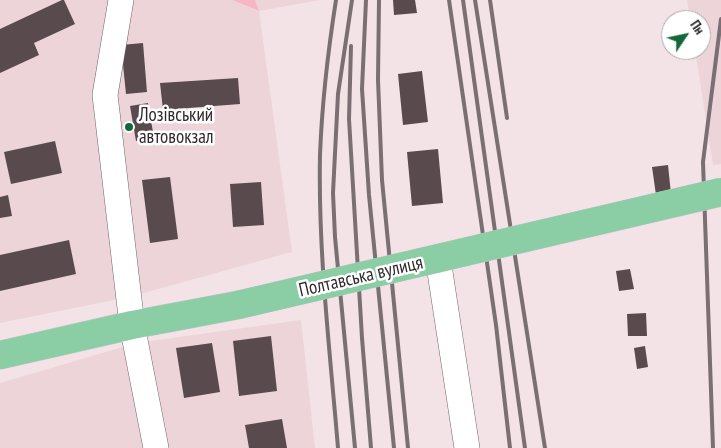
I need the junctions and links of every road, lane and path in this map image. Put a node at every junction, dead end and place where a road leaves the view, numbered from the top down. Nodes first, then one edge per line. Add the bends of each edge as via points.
1 (121, 0) edge
2 (721, 192) edge
3 (438, 259) junction
4 (132, 325) junction
5 (0, 355) edge
6 (156, 448) edge
7 (467, 448) edge

1 - 4 street via 105,95
2 - 3 main road, Полтавська вулиця, bridge
3 - 4 main road, Полтавська вулиця, bridge via 238,305
3 - 7 street
4 - 5 main road, Полтавська вулиця
4 - 6 street

